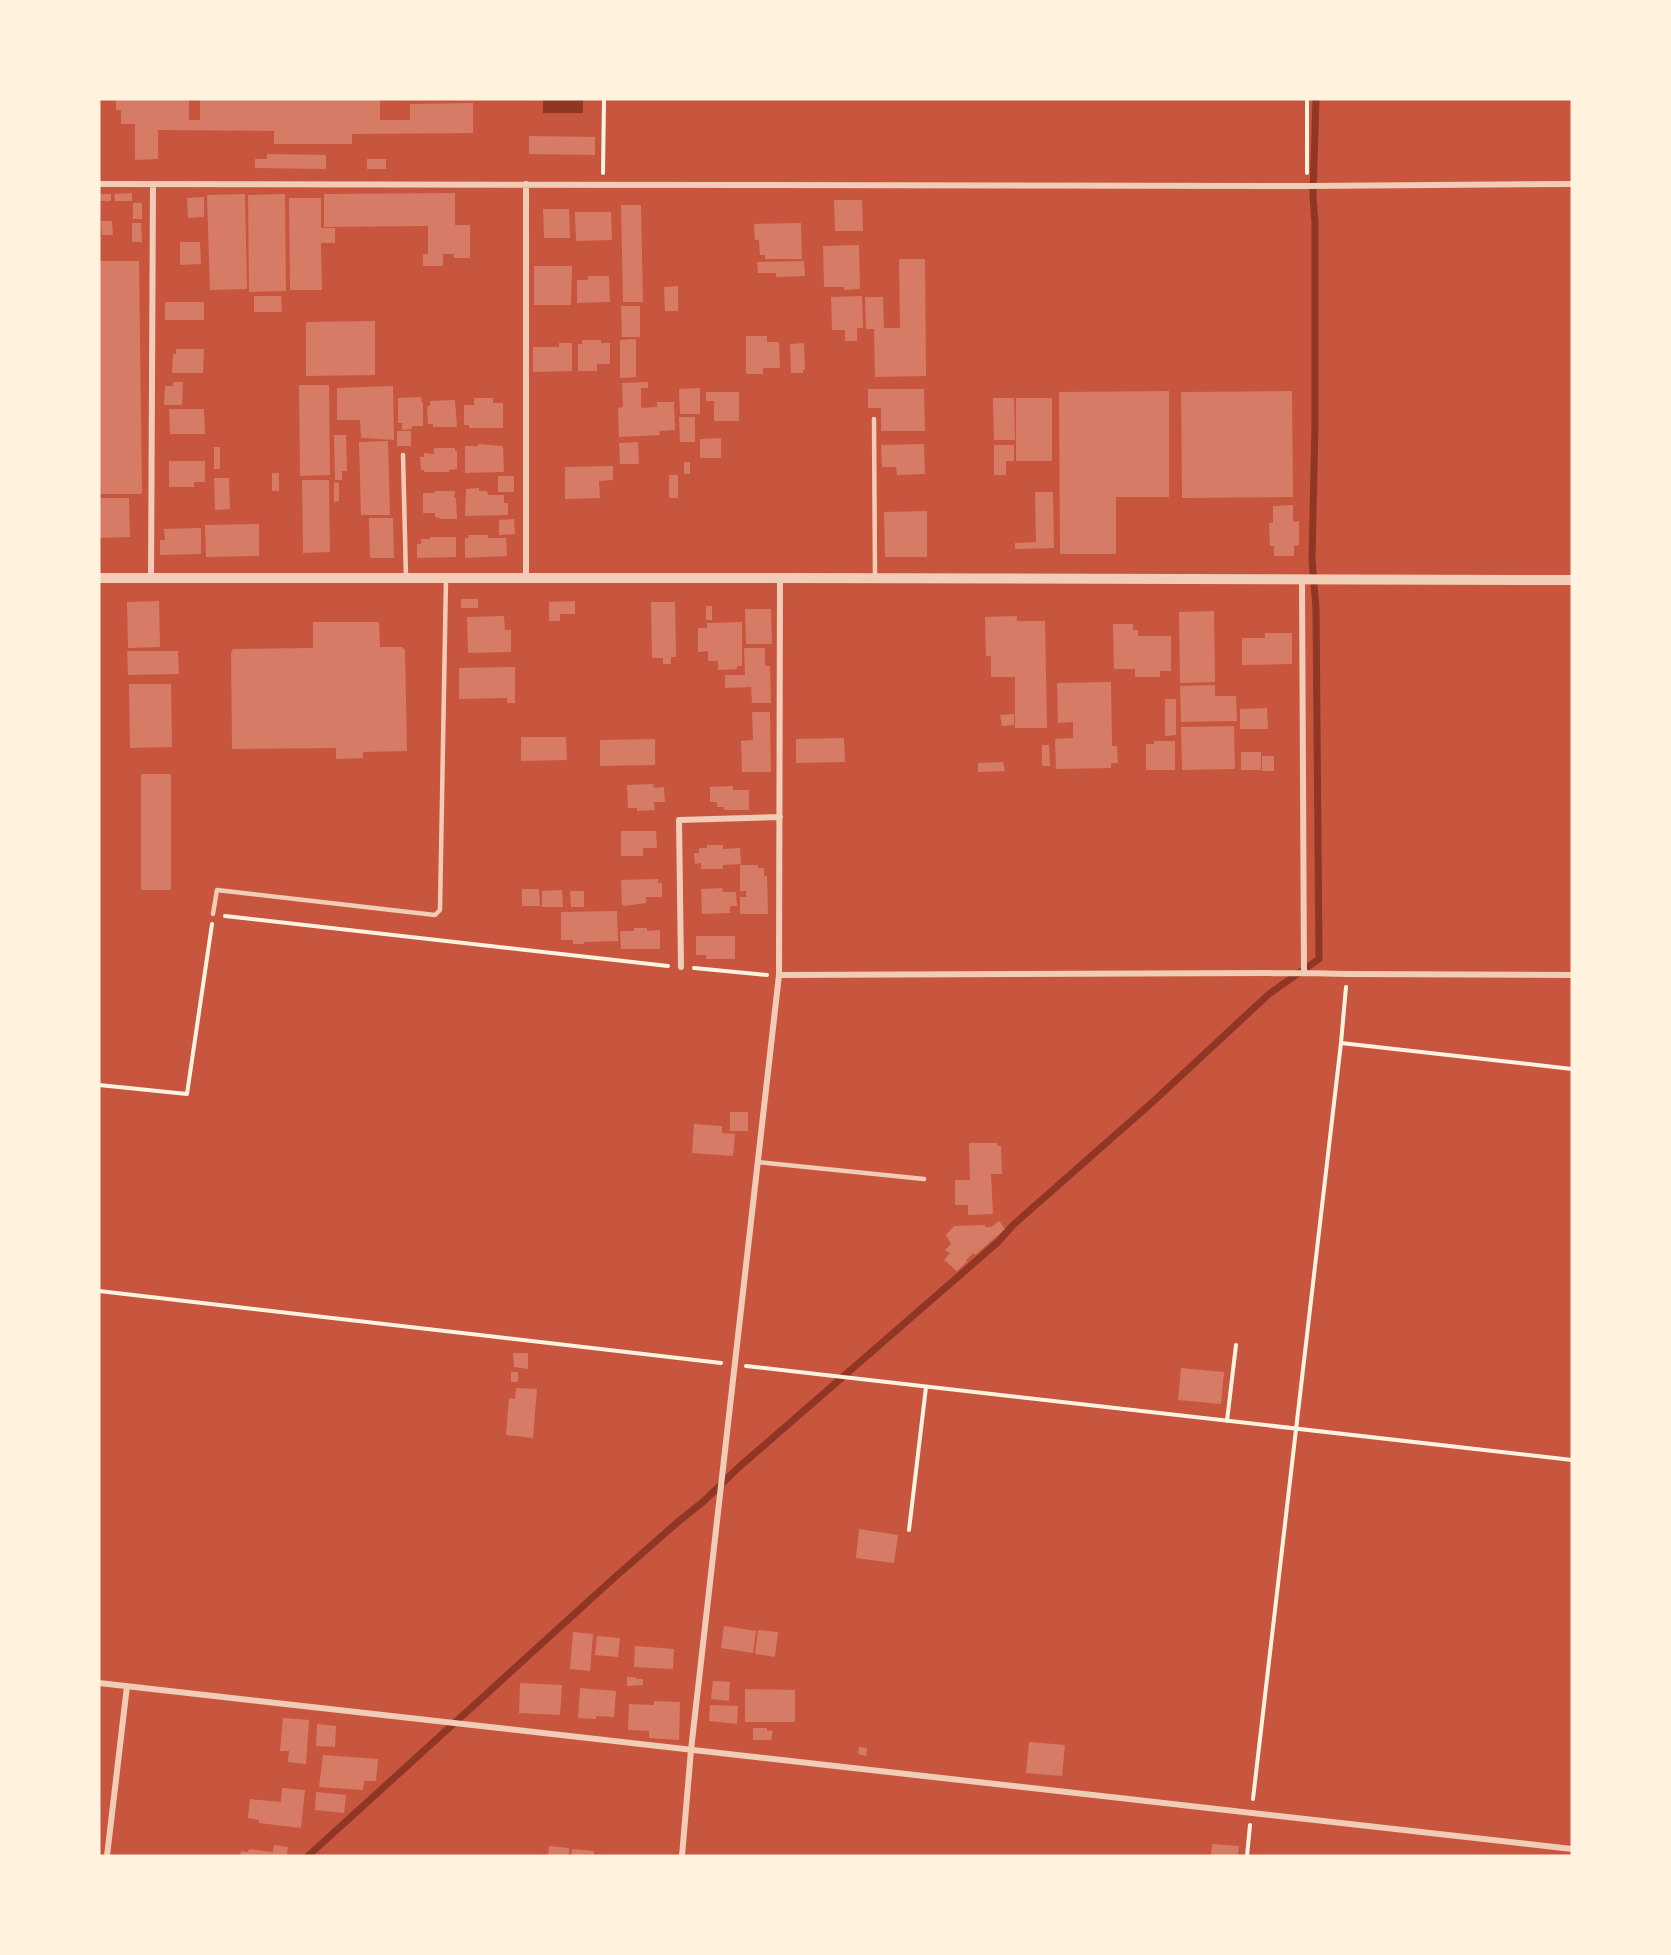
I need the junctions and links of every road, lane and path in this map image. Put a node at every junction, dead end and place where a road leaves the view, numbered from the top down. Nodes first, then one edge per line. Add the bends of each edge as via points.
1 (604, 99) edge
2 (1307, 99) edge
3 (99, 184) edge
4 (153, 184) junction
5 (526, 184) junction
6 (603, 184) junction
7 (1572, 184) edge
8 (1307, 186) junction
9 (874, 419) dead end
10 (403, 454) dead end
11 (99, 578) edge
12 (406, 578) junction
13 (447, 578) junction
14 (526, 578) junction
15 (780, 578) junction
16 (875, 578) junction
17 (151, 579) junction
18 (1302, 580) junction
19 (1572, 580) edge
20 (780, 817) junction
21 (213, 914) junction
22 (681, 967) junction
23 (1304, 973) junction
24 (779, 975) junction
25 (1347, 975) junction
26 (1572, 975) edge
27 (1341, 1043) junction
28 (1572, 1069) edge
29 (99, 1085) edge
30 (758, 1162) junction
31 (924, 1179) dead end
32 (99, 1291) edge
33 (1236, 1345) dead end
34 (734, 1364) junction
35 (926, 1387) junction
36 (1227, 1421) junction
37 (1295, 1429) junction
38 (1572, 1460) edge
39 (909, 1530) dead end
40 (99, 1683) edge
41 (127, 1686) junction
42 (691, 1750) junction
43 (1252, 1814) junction
44 (1568, 1851) edge
45 (107, 1856) edge
46 (682, 1856) edge
47 (1247, 1856) edge

1 - 6 path
2 - 8 path
3 - 4 street
4 - 5 street
4 - 17 street
5 - 6 street
5 - 14 street
6 - 8 street
7 - 8 street
9 - 16 lane
10 - 12 lane
11 - 17 street
12 - 13 street
12 - 17 street
13 - 14 street
13 - 21 lane via 440,910 435,915 217,890
14 - 15 street
15 - 16 street
15 - 20 street
16 - 18 street
18 - 19 street
18 - 23 street
20 - 22 street via 679,820
20 - 24 street
21 - 22 path
21 - 29 path via 188,1094
22 - 24 path
23 - 24 street
23 - 25 street
24 - 30 street
25 - 26 street
25 - 27 path
27 - 28 path
27 - 37 path
30 - 31 lane
30 - 34 street
32 - 34 path
33 - 36 path
34 - 35 path
34 - 42 street
35 - 36 path
35 - 39 path
36 - 37 path
37 - 38 path
37 - 43 path
40 - 41 street
41 - 42 street
41 - 45 street
42 - 43 street
42 - 46 street
43 - 44 street
43 - 47 path

